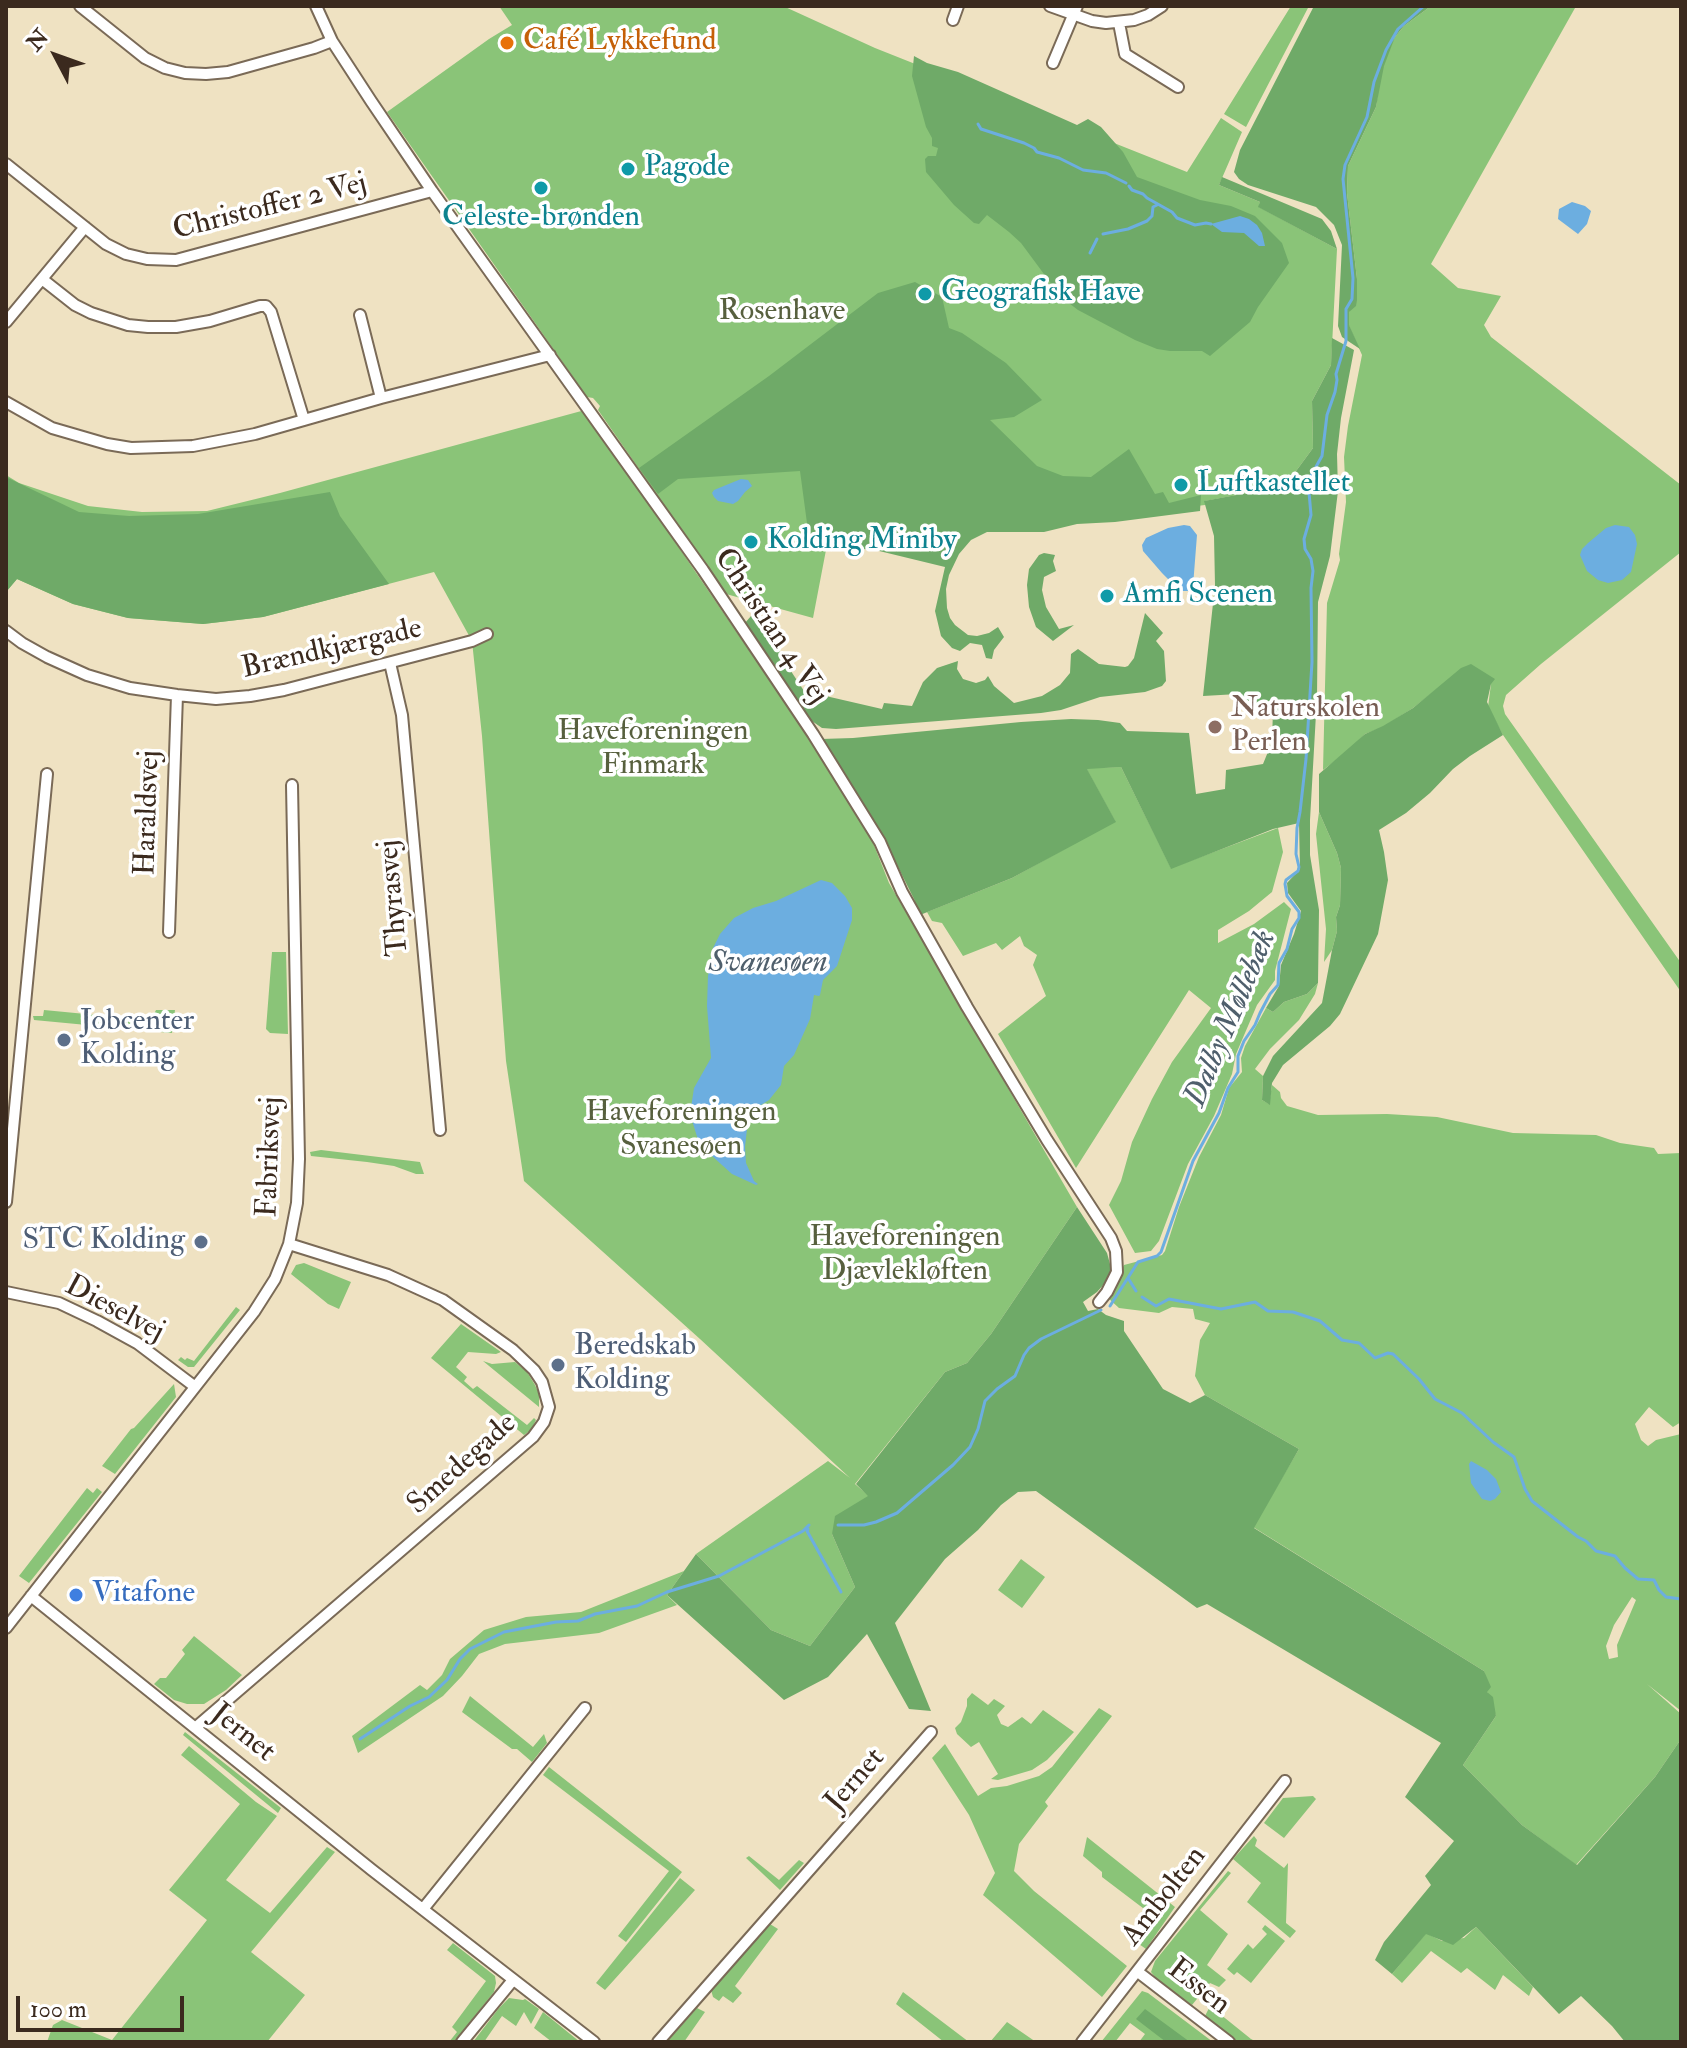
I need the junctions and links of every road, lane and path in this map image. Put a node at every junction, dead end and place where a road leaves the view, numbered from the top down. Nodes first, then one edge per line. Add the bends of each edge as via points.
1 (80, 6) edge
2 (316, 6) edge
3 (958, 6) edge
4 (1050, 6) edge
5 (1162, 6) edge
6 (1075, 11) edge
7 (953, 20) dead end
8 (1119, 23) junction
9 (332, 41) junction
10 (1053, 63) dead end
11 (1178, 87) dead end
12 (6, 164) edge
13 (432, 191) junction
14 (85, 227) junction
15 (42, 279) junction
16 (360, 315) dead end
17 (6, 322) edge
18 (550, 355) junction
19 (381, 398) junction
20 (6, 402) edge
21 (304, 420) junction
22 (6, 631) edge
23 (487, 634) dead end
24 (390, 663) junction
25 (177, 695) junction
26 (47, 774) dead end
27 (292, 785) dead end
28 (169, 932) dead end
29 (440, 1130) dead end
30 (6, 1202) edge
31 (289, 1244) junction
32 (6, 1292) edge
33 (1099, 1302) dead end
34 (194, 1386) junction
35 (31, 1596) junction
36 (6, 1628) edge
37 (585, 1708) dead end
38 (195, 1728) junction
39 (931, 1732) dead end
40 (1285, 1781) dead end
41 (423, 1909) junction
42 (1138, 1972) junction
43 (513, 1980) junction
44 (462, 2042) edge
45 (594, 2042) edge
46 (658, 2042) edge
47 (1082, 2042) edge
48 (1229, 2042) edge

1 - 9 street via 145,58 185,73 228,72
2 - 9 street, Christian 4 Vej
3 - 7 street
4 - 6 street
5 - 8 street
6 - 8 street via 1092,21
6 - 10 street
8 - 11 street via 1125,54
9 - 13 street, Christian 4 Vej
12 - 14 street, Christoffer 2 Vej
13 - 14 street, Christoffer 2 Vej via 176,260 126,254
13 - 18 street, Christian 4 Vej
14 - 15 street
15 - 17 street
15 - 21 street via 75,305 128,325 176,327 266,306
16 - 19 street
18 - 19 street
18 - 33 street, Christian 4 Vej via 703,570 850,792 967,1007 1111,1238 1117,1272
19 - 21 street
20 - 21 street via 52,428 131,448 193,446
22 - 25 street, Brændkjærgade via 87,675
23 - 24 street, Brændkjærgade
24 - 25 street, Brændkjærgade via 250,696
24 - 29 street, Thyrasvej via 402,715
25 - 28 street, Haraldsvej
26 - 30 street
27 - 31 street, Fabriksvej via 299,1159
31 - 34 street, Fabriksvej via 254,1312
31 - 38 street, Smedegade via 388,1275 443,1300 534,1370 549,1407 533,1437
32 - 34 street, Dieselvej via 59,1303 99,1322
34 - 35 street, Fabriksvej
35 - 36 street, Fabriksvej
35 - 38 street, Jernet
37 - 41 street
38 - 41 street, Jernet
39 - 46 street, Jernet
40 - 42 street, Ambolten
41 - 43 street, Jernet
42 - 47 street, Ambolten
42 - 48 street, Essen
43 - 44 street
43 - 45 street, Jernet

